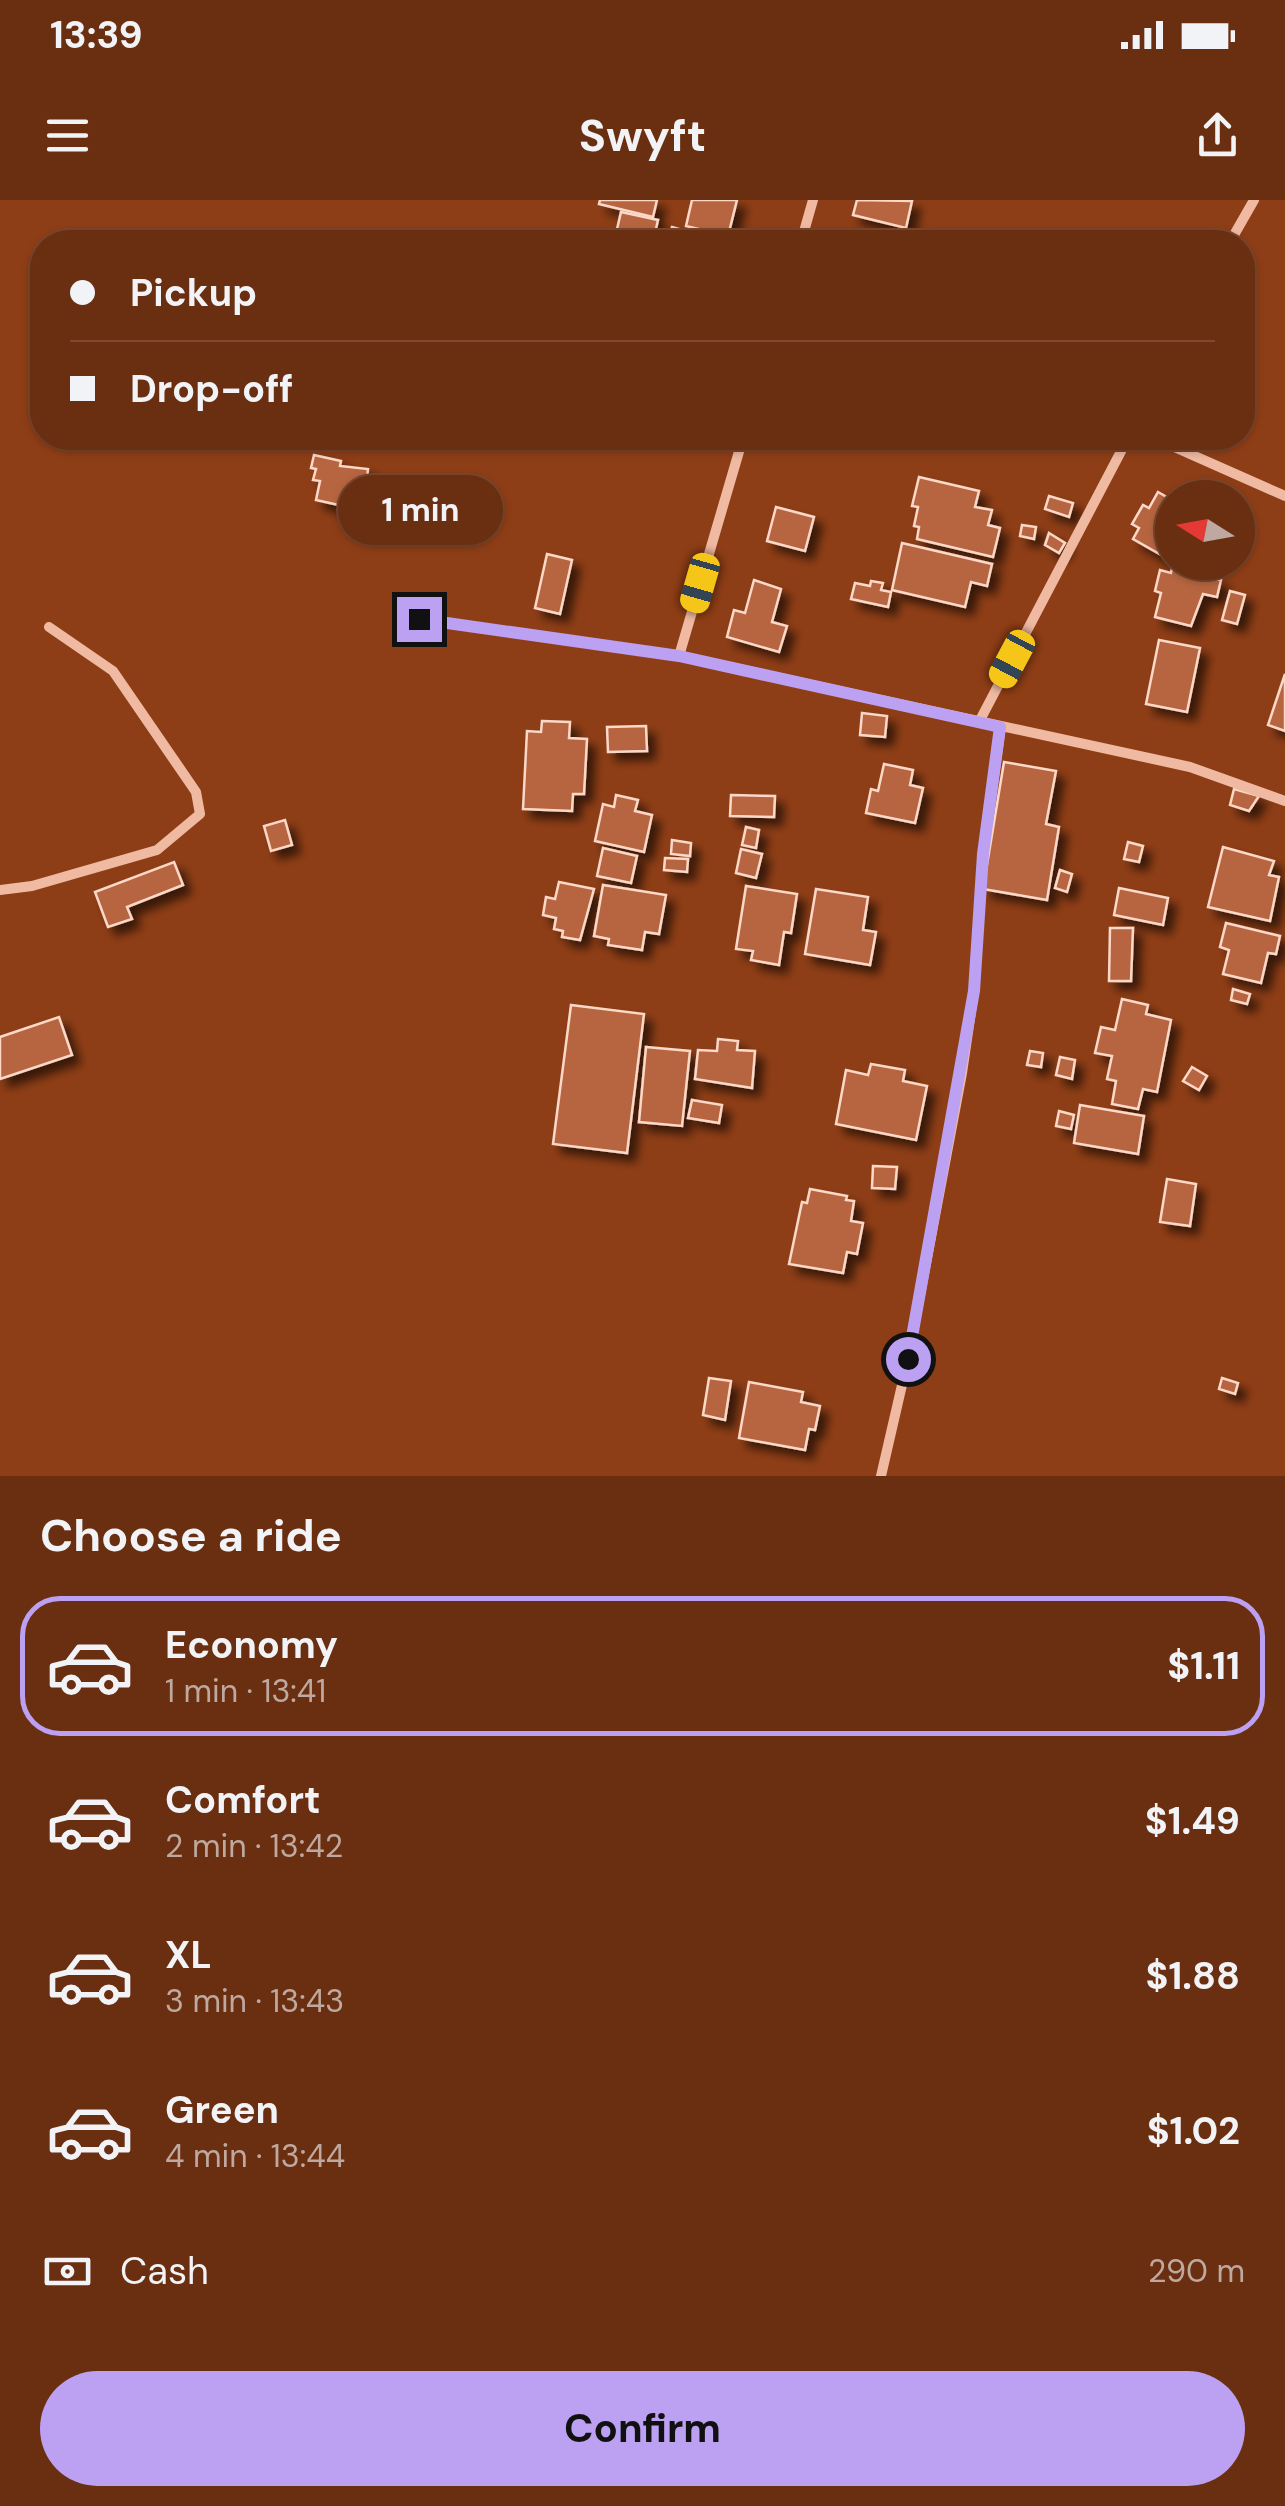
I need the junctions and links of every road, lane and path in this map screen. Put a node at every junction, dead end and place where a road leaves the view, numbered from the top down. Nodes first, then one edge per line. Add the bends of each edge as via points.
1 (814, 200) edge
2 (1254, 200) edge
3 (805, 230) edge
4 (1237, 230) edge
5 (739, 450) edge
6 (1122, 450) edge
7 (1181, 450) edge
8 (1285, 496) edge
9 (419, 619) dead end
10 (48, 627) dead end
11 (679, 656) junction
12 (979, 722) junction
13 (1000, 727) junction
14 (1285, 801) edge
15 (0, 890) edge
16 (880, 1476) edge

1 - 3 street
2 - 4 street
5 - 11 street
6 - 12 street
7 - 8 street
9 - 11 street
10 - 15 street via 113,671 196,792 200,814 157,850
11 - 12 street
12 - 13 street
13 - 14 street via 1190,767
13 - 16 street via 962,1072

